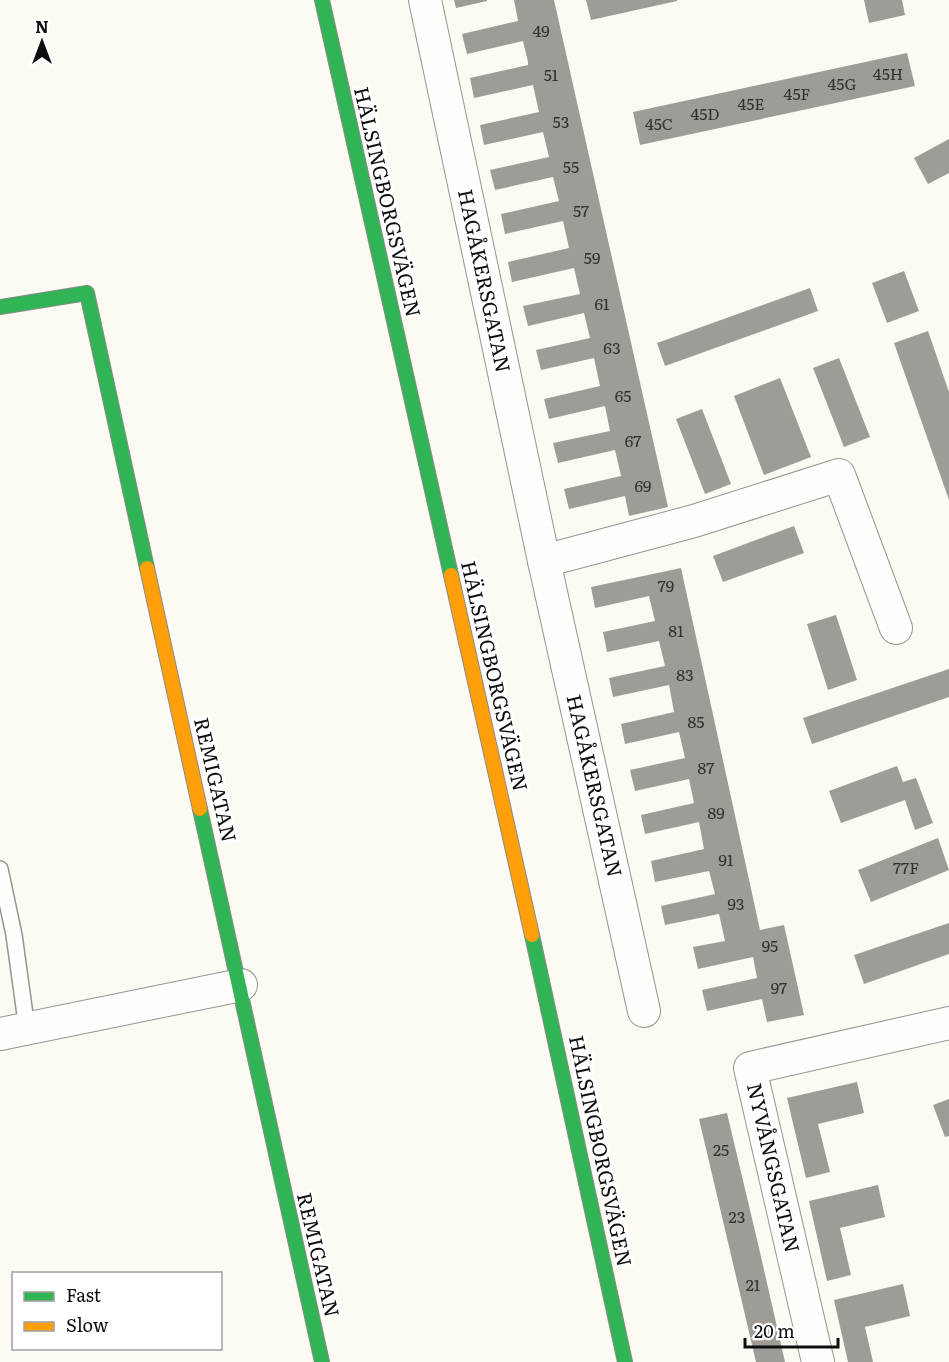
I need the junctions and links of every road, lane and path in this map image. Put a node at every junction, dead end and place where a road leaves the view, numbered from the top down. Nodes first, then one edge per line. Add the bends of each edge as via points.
1 (322, 0) edge
2 (425, 0) edge
3 (0, 307) edge
4 (544, 561) junction
5 (896, 628) dead end
6 (0, 868) edge
7 (241, 985) junction
8 (644, 1011) dead end
9 (949, 1023) edge
10 (13, 1031) edge
11 (322, 1362) edge
12 (625, 1362) edge
13 (818, 1362) edge

1 - 12 main road, HÄLSINGBORGSVÄGEN
2 - 4 street, HAGÅKERSGATAN
3 - 7 main road, REMIGATAN via 87,293
4 - 5 street via 694,521 839,475
4 - 8 street, HAGÅKERSGATAN
6 - 10 lane via 14,935
7 - 10 street
7 - 11 main road, REMIGATAN
9 - 13 street, NYVÅNGSGATAN via 750,1068

